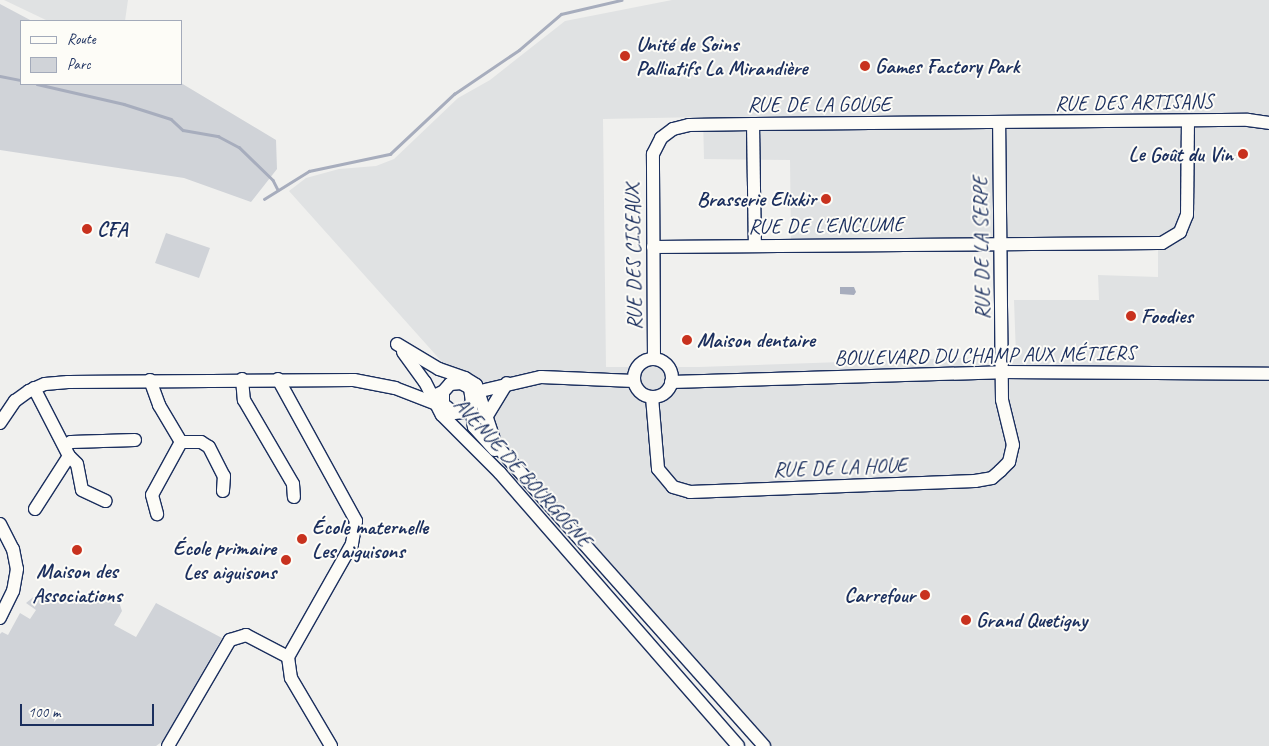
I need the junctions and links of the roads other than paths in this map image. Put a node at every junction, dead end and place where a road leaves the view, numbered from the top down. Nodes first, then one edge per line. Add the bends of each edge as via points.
1 (1188, 121) junction
2 (999, 123) junction
3 (1269, 123) edge
4 (753, 124) junction
5 (653, 154) joint
6 (1000, 244) junction
7 (755, 246) junction
8 (653, 247) junction
9 (654, 359) junction
10 (1003, 372) junction
11 (1269, 374) edge
12 (242, 379) junction
13 (278, 379) junction
14 (150, 380) junction
15 (634, 381) junction
16 (671, 382) junction
17 (507, 383) junction
18 (34, 388) junction
19 (476, 392) junction
20 (652, 397) junction
21 (439, 402) junction
22 (471, 406) junction
23 (485, 419) junction
24 (0, 423) edge
25 (135, 440) dead end
26 (181, 442) junction
27 (67, 451) junction
28 (223, 491) dead end
29 (294, 497) dead end
30 (106, 501) dead end
31 (35, 509) dead end
32 (157, 514) dead end
33 (0, 524) edge
34 (0, 618) edge
35 (288, 657) junction
36 (753, 745) edge
37 (168, 746) edge
38 (331, 746) edge
39 (738, 746) edge

1 - 2 street, RUE DES ARTISANS
1 - 3 street, RUE DES ARTISANS
1 - 6 street, RUE DE L'ENCLUME via 1187,215 1180,232 1162,243
2 - 4 street, RUE DE LA GOUGE
2 - 6 street, RUE DE LA SERPE
4 - 5 street, RUE DE LA GOUGE via 689,125 674,129 661,138
4 - 7 street
5 - 8 street, RUE DES CISEAUX
6 - 7 street, RUE DE L'ENCLUME
6 - 10 street, RUE DE LA SERPE
7 - 8 street, RUE DE L'ENCLUME
8 - 9 street, RUE DES CISEAUX
9 - 15 street via 637,368
9 - 16 street via 666,364
10 - 11 street, BOULEVARD DU CHAMP AUX MÉTIERS
10 - 16 street, BOULEVARD DU CHAMP AUX MÉTIERS
10 - 20 street, RUE DE LA HOUE via 1002,400 1013,445 1009,462 992,478 975,481 690,492 673,487 658,470
12 - 13 street
12 - 14 street
12 - 29 street via 244,400 293,484
13 - 21 street via 354,380 395,388
13 - 35 street via 356,521 352,544
14 - 18 street via 56,382
14 - 26 street via 159,405
15 - 17 street via 541,377
15 - 20 street via 640,392
16 - 20 street via 664,393
17 - 19 street
17 - 23 street
18 - 24 street via 16,401
18 - 27 street
19 - 21 street via 466,384 455,382
19 - 21 street, AVENUE DE BOURGOGNE via 472,382 439,370 397,344
19 - 22 street, AVENUE DE BOURGOGNE
19 - 23 street, AVENUE DE BOURGOGNE
21 - 22 street via 464,412
21 - 36 street, AVENUE DE BOURGOGNE
21 - 39 street, AVENUE DE BOURGOGNE via 442,415 500,473
22 - 36 street, AVENUE DE BOURGOGNE via 474,427
23 - 36 street, AVENUE DE BOURGOGNE via 496,445
25 - 27 street via 72,442
26 - 28 street via 201,442 209,448 224,476
26 - 32 street via 152,495
27 - 30 street via 77,464 82,490
27 - 31 street
33 - 34 street via 13,549 17,569 14,590
35 - 37 street via 246,635 230,640
35 - 38 street via 291,678

